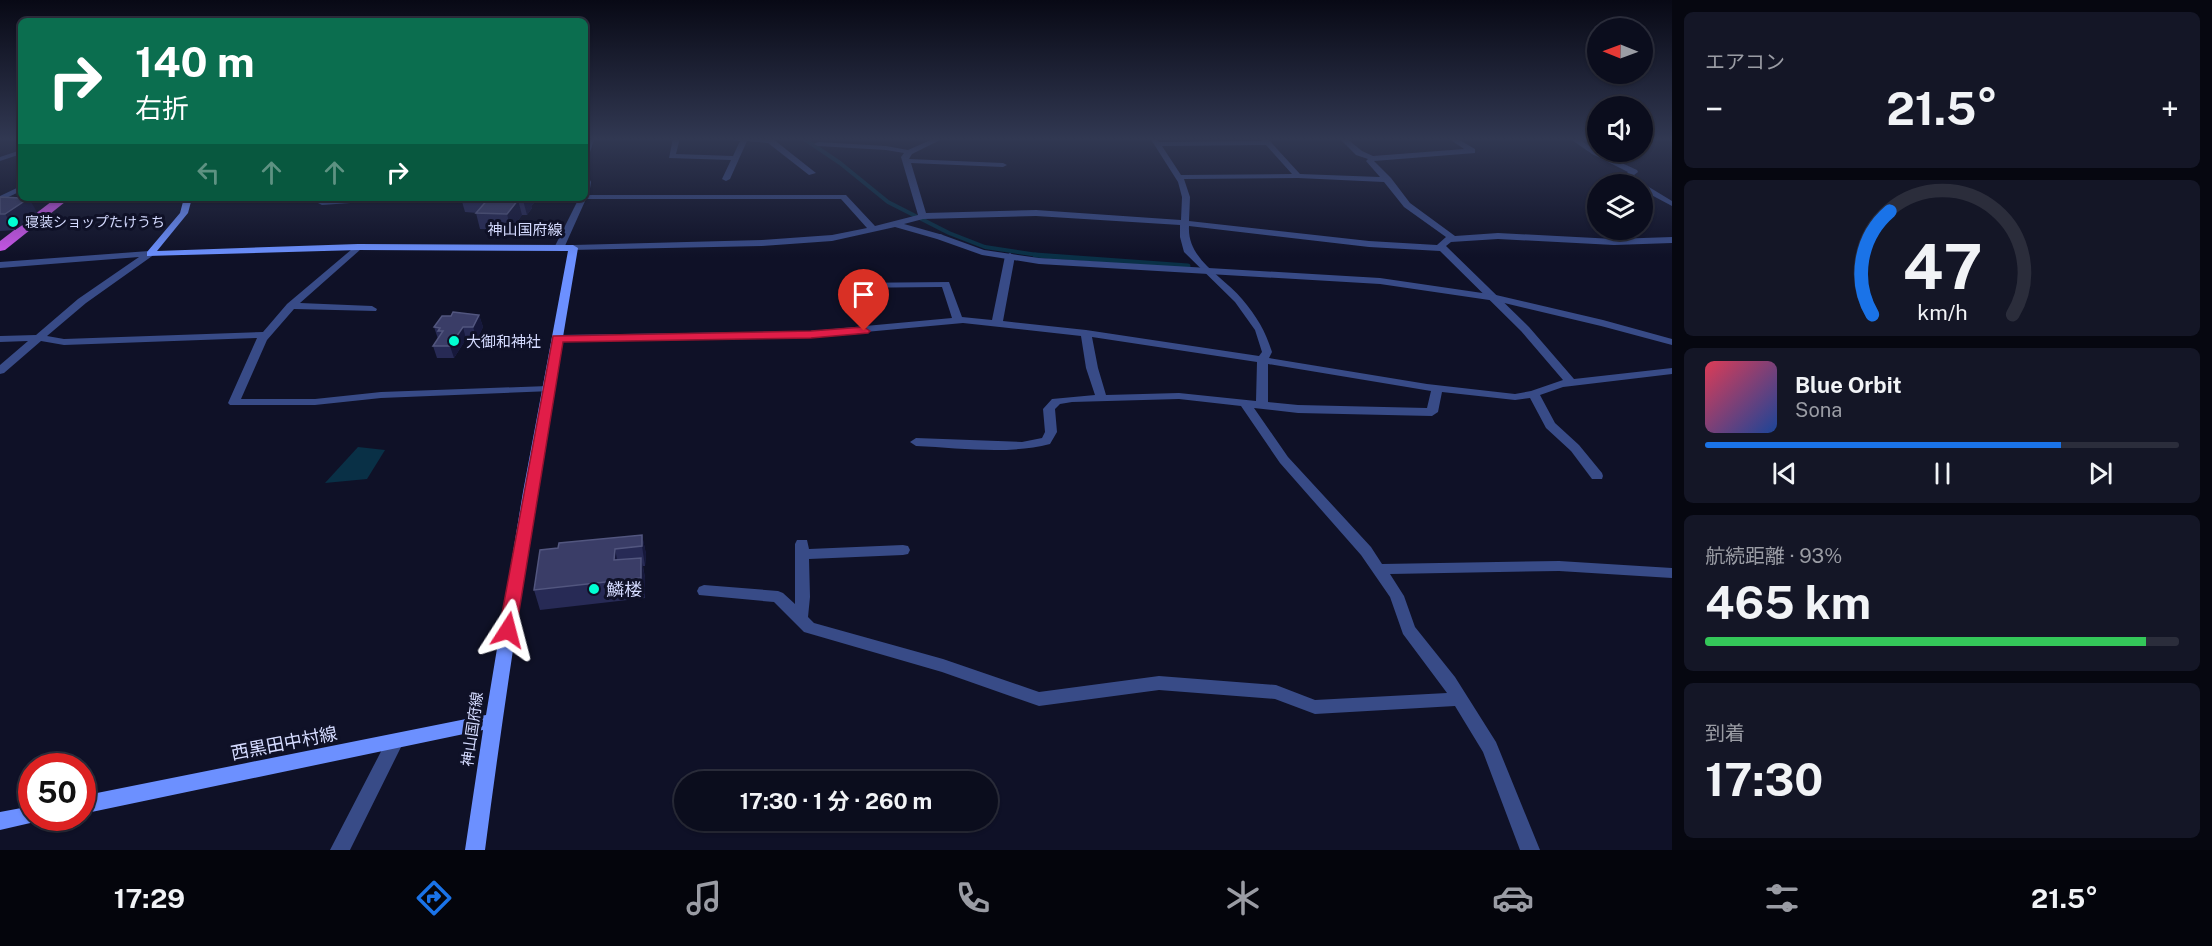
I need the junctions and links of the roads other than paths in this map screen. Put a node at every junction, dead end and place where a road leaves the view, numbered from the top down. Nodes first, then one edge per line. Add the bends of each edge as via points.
1 (1179, 177) edge
2 (911, 178) edge
3 (1336, 178) edge
4 (1386, 178) edge
5 (1388, 180) junction
6 (18, 190) edge
7 (1653, 192) edge
8 (588, 196) edge
9 (0, 199) edge
10 (60, 201) edge
11 (187, 201) edge
12 (324, 201) edge
13 (350, 201) edge
14 (582, 201) edge
15 (1672, 204) edge
16 (920, 216) junction
17 (895, 224) junction
18 (1184, 224) junction
19 (873, 229) junction
20 (1454, 239) junction
21 (1672, 240) edge
22 (0, 247) edge
23 (358, 248) junction
24 (559, 248) junction
25 (573, 248) junction
26 (1443, 248) junction
27 (150, 254) junction
28 (1010, 256) junction
29 (0, 265) edge
30 (1209, 271) junction
31 (879, 285) junction
32 (845, 286) dead end
33 (1496, 298) junction
34 (881, 299) dead end
35 (291, 306) junction
36 (372, 309) dead end
37 (958, 320) junction
38 (997, 323) junction
39 (1086, 333) junction
40 (266, 335) junction
41 (41, 338) junction
42 (557, 338) junction
43 (0, 339) edge
44 (1672, 342) edge
45 (1263, 359) junction
46 (1672, 370) edge
47 (0, 371) edge
48 (1571, 383) junction
49 (1437, 388) junction
50 (548, 389) junction
51 (1534, 394) junction
52 (1101, 397) junction
53 (1254, 406) junction
54 (916, 442) dead end
55 (1598, 476) dead end
56 (903, 550) dead end
57 (1378, 569) junction
58 (1672, 573) edge
59 (704, 591) dead end
60 (800, 619) junction
61 (1459, 699) junction
62 (493, 721) junction
63 (394, 743) junction
64 (96, 802) edge
65 (18, 818) edge
66 (0, 821) edge
67 (340, 850) edge
68 (475, 850) edge
69 (1530, 850) edge

1 - 18 street via 1186,197
2 - 16 street
3 - 5 street
4 - 5 street
5 - 20 street via 1407,205
6 - 9 street
7 - 15 street
8 - 19 street via 843,196
10 - 22 highway
11 - 27 main road via 184,213
12 - 13 street
14 - 24 street
16 - 17 street
16 - 18 street via 1036,213
17 - 19 street
17 - 28 street via 982,252
18 - 26 street
18 - 30 street via 1188,252
19 - 25 street via 832,238 762,243
20 - 21 street via 1498,236 1614,242
20 - 26 street via 1448,239
23 - 24 main road, 神山国府線
23 - 27 main road, 神山国府線
23 - 35 street
24 - 25 main road, 神山国府線
25 - 42 main road, 神山国府線
26 - 33 street
27 - 29 street
27 - 41 street via 82,301
28 - 30 street
28 - 38 street
30 - 33 street via 1380,281
30 - 45 street via 1260,330 1267,352
31 - 32 street
31 - 34 street
31 - 37 street via 946,284
33 - 44 street
33 - 48 street
35 - 36 street
35 - 40 street
37 - 38 street
37 - 42 street via 811,334
38 - 39 street
39 - 45 street
39 - 52 street
40 - 41 street via 64,342
40 - 50 street via 234,403
41 - 43 street
41 - 47 street
42 - 50 main road, 神山国府線
45 - 49 street
45 - 53 street
46 - 48 street
48 - 51 street via 1546,386
49 - 51 street via 1515,397
49 - 53 street via 1432,412
50 - 62 main road, 神山国府線
51 - 55 street via 1550,425
52 - 53 street via 1179,396
52 - 54 street via 1056,401 1049,409 1051,432 1046,441 1022,446
53 - 57 street via 1284,460
56 - 60 street via 802,549
57 - 58 street via 1559,566
57 - 61 street via 1397,596 1408,630
59 - 60 street via 778,597
60 - 61 street via 808,628 943,666 1039,699 1159,683 1276,692 1315,707
61 - 69 street via 1490,748
62 - 63 main road, 西黒田中村線
62 - 68 main road, 神山国府線
63 - 64 main road, 西黒田中村線
63 - 67 street
65 - 66 main road

